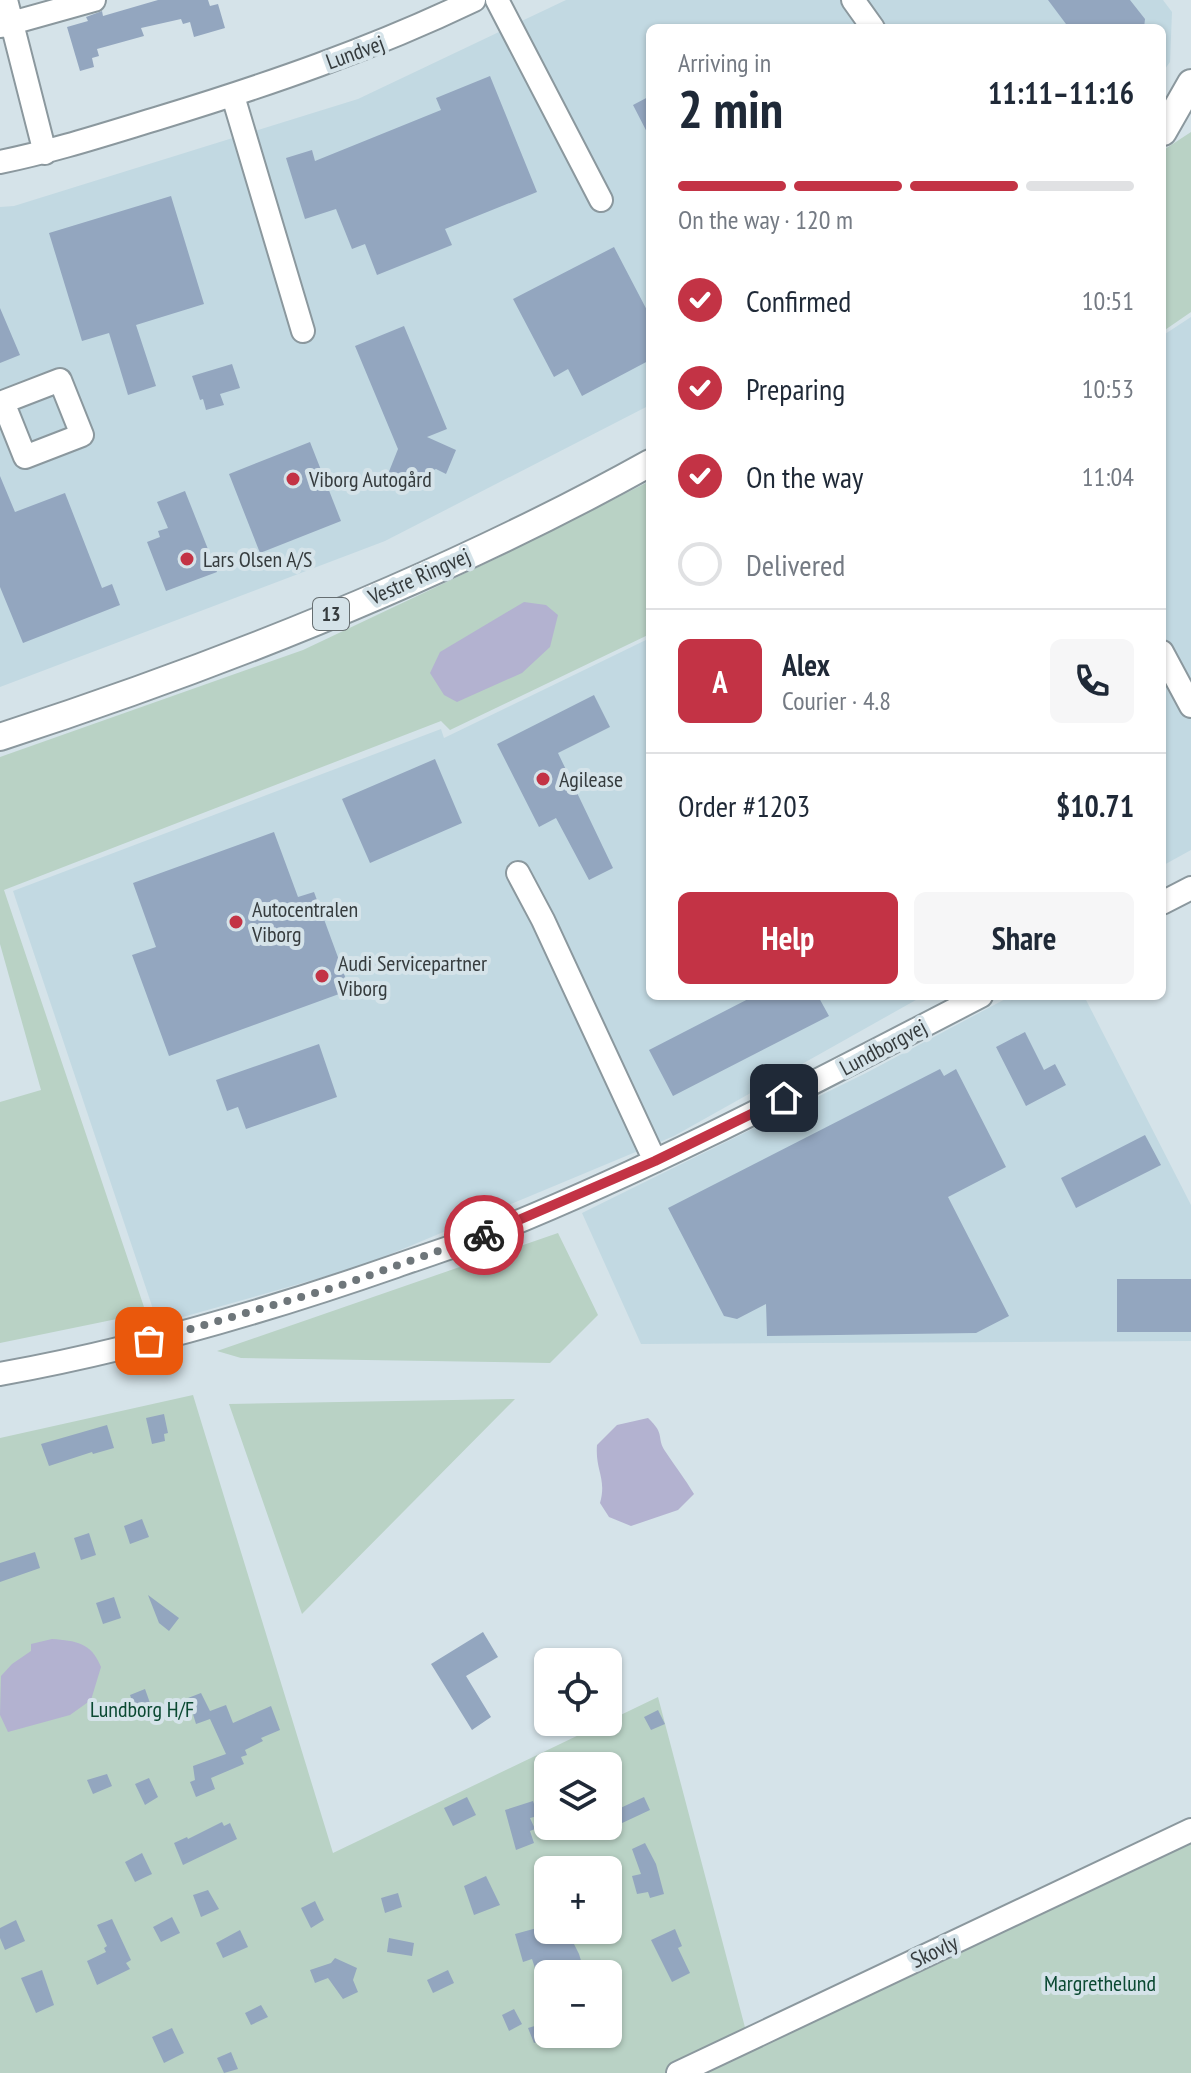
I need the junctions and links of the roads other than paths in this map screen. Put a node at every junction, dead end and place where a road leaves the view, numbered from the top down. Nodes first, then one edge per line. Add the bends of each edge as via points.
1 (6, 0) edge
2 (94, 0) edge
3 (474, 0) edge
4 (497, 0) edge
5 (853, 0) edge
6 (870, 24) edge
7 (6, 25) edge
8 (1191, 83) edge
9 (233, 96) junction
10 (1191, 119) edge
11 (1166, 125) edge
12 (1166, 130) edge
13 (45, 153) junction
14 (0, 162) edge
15 (601, 200) dead end
16 (303, 331) dead end
17 (646, 465) edge
18 (1166, 659) edge
19 (1191, 706) edge
20 (0, 737) edge
21 (518, 873) dead end
22 (1191, 888) edge
23 (1166, 901) edge
24 (973, 1000) edge
25 (655, 1161) junction
26 (0, 1374) edge
27 (1191, 1830) edge
28 (678, 2073) edge

1 - 7 street
2 - 7 street
3 - 9 street, Lundvej via 400,35
4 - 15 street
5 - 6 street
7 - 13 street
8 - 11 main road
9 - 13 street, Lundvej
9 - 16 street
10 - 12 main road
13 - 14 street, Lundvej
17 - 20 main road, Vestre Ringvej / 13 via 417,579 197,669
18 - 19 street
21 - 25 street
22 - 23 street
24 - 25 street, Lundborgvej
25 - 26 street, Lundborgvej via 497,1231 336,1287 180,1334
27 - 28 street, Skovly

